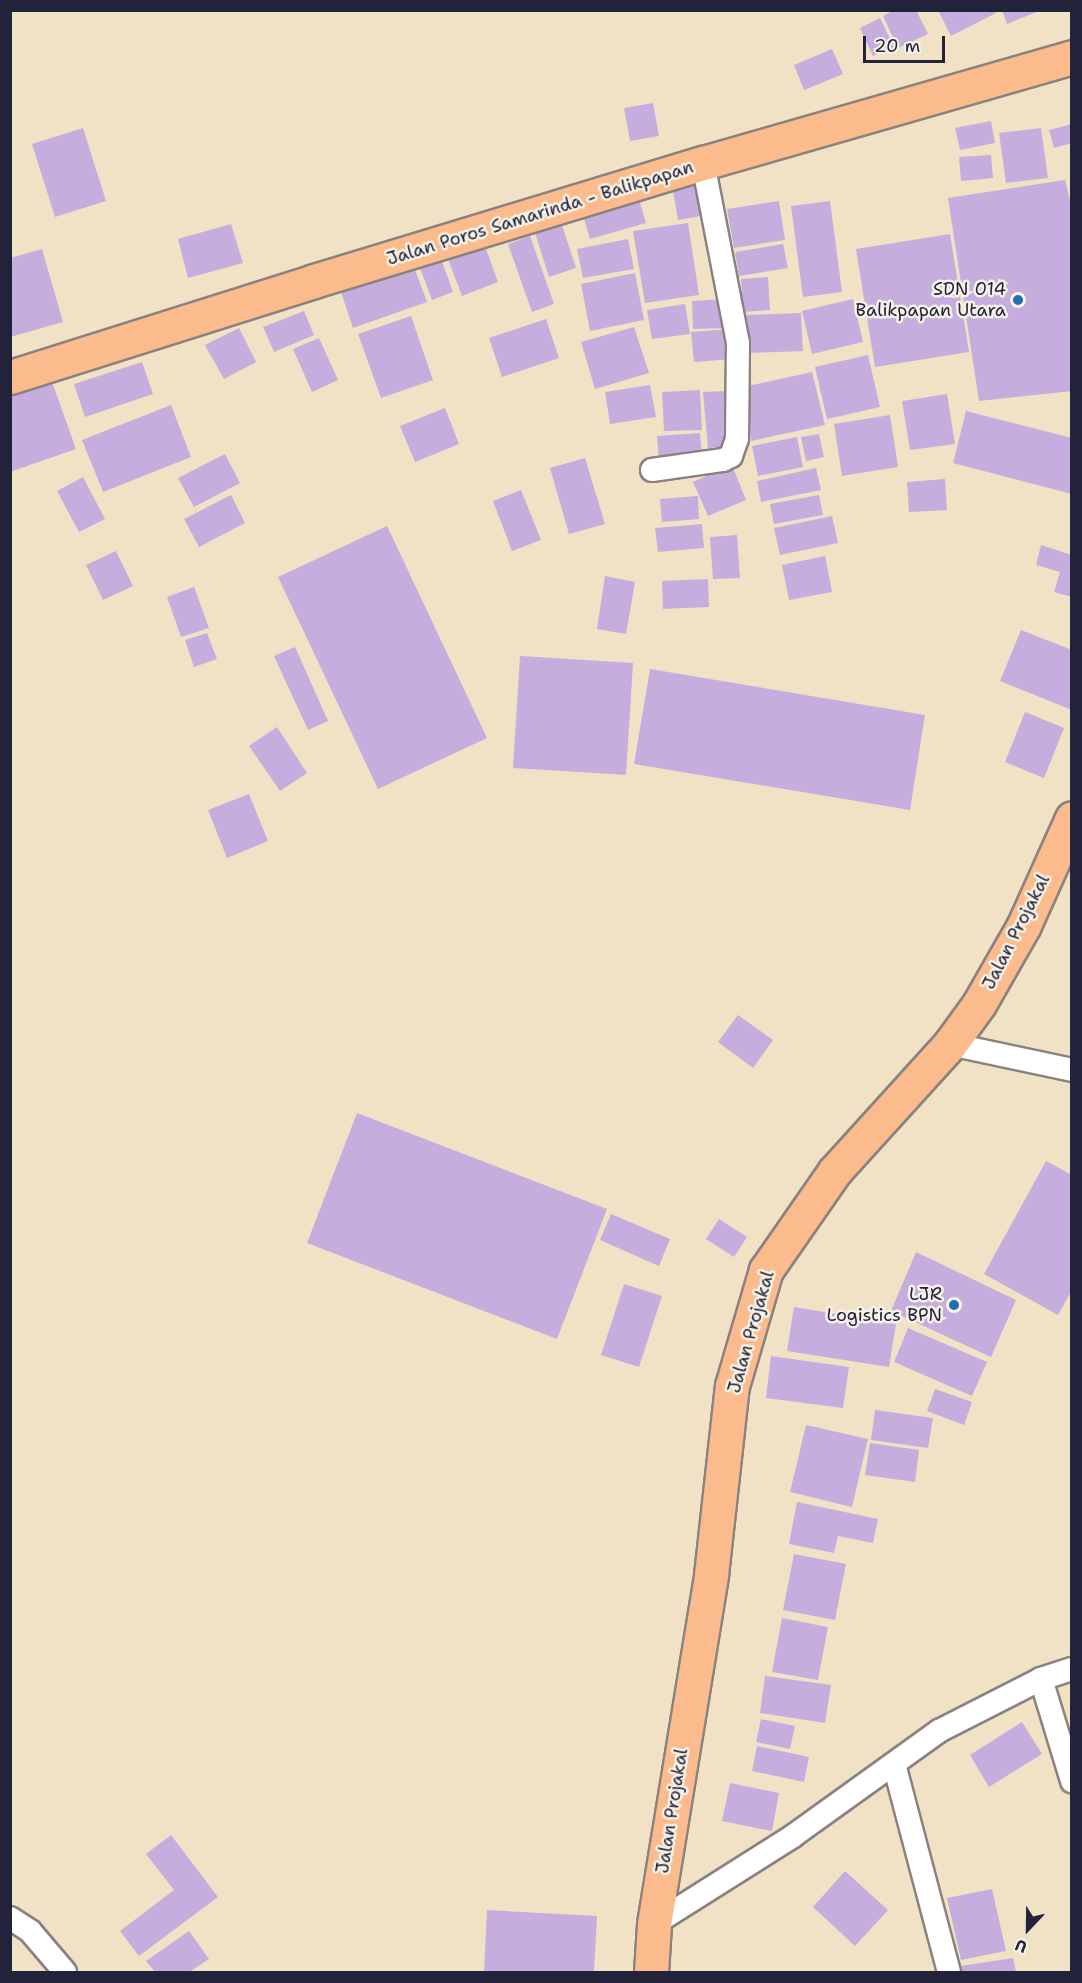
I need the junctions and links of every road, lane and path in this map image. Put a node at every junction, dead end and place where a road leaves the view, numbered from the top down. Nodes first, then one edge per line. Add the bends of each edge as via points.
1 (1071, 57) edge
2 (703, 163) junction
3 (10, 377) edge
4 (652, 470) dead end
5 (1071, 818) edge
6 (950, 1044) junction
7 (1071, 1070) edge
8 (1071, 1669) edge
9 (1041, 1679) junction
10 (894, 1764) junction
11 (1071, 1781) edge
12 (10, 1918) edge
13 (654, 1924) junction
14 (65, 1972) edge
15 (651, 1972) edge
16 (949, 1972) edge

1 - 2 main road, Jalan Poros Samarinda - Balikpapan
2 - 3 main road, Jalan Poros Samarinda - Balikpapan
2 - 4 street via 738,343 737,439 731,456 723,460
5 - 6 main road, Jalan Projakal via 1024,925 979,1004
6 - 7 street
6 - 13 main road, Jalan Projakal via 834,1172 766,1270 732,1386 711,1575
8 - 9 street
9 - 10 street via 939,1731
9 - 11 street
10 - 13 street via 793,1836
10 - 16 street
12 - 14 street via 30,1931
13 - 15 main road, Jalan Projakal

